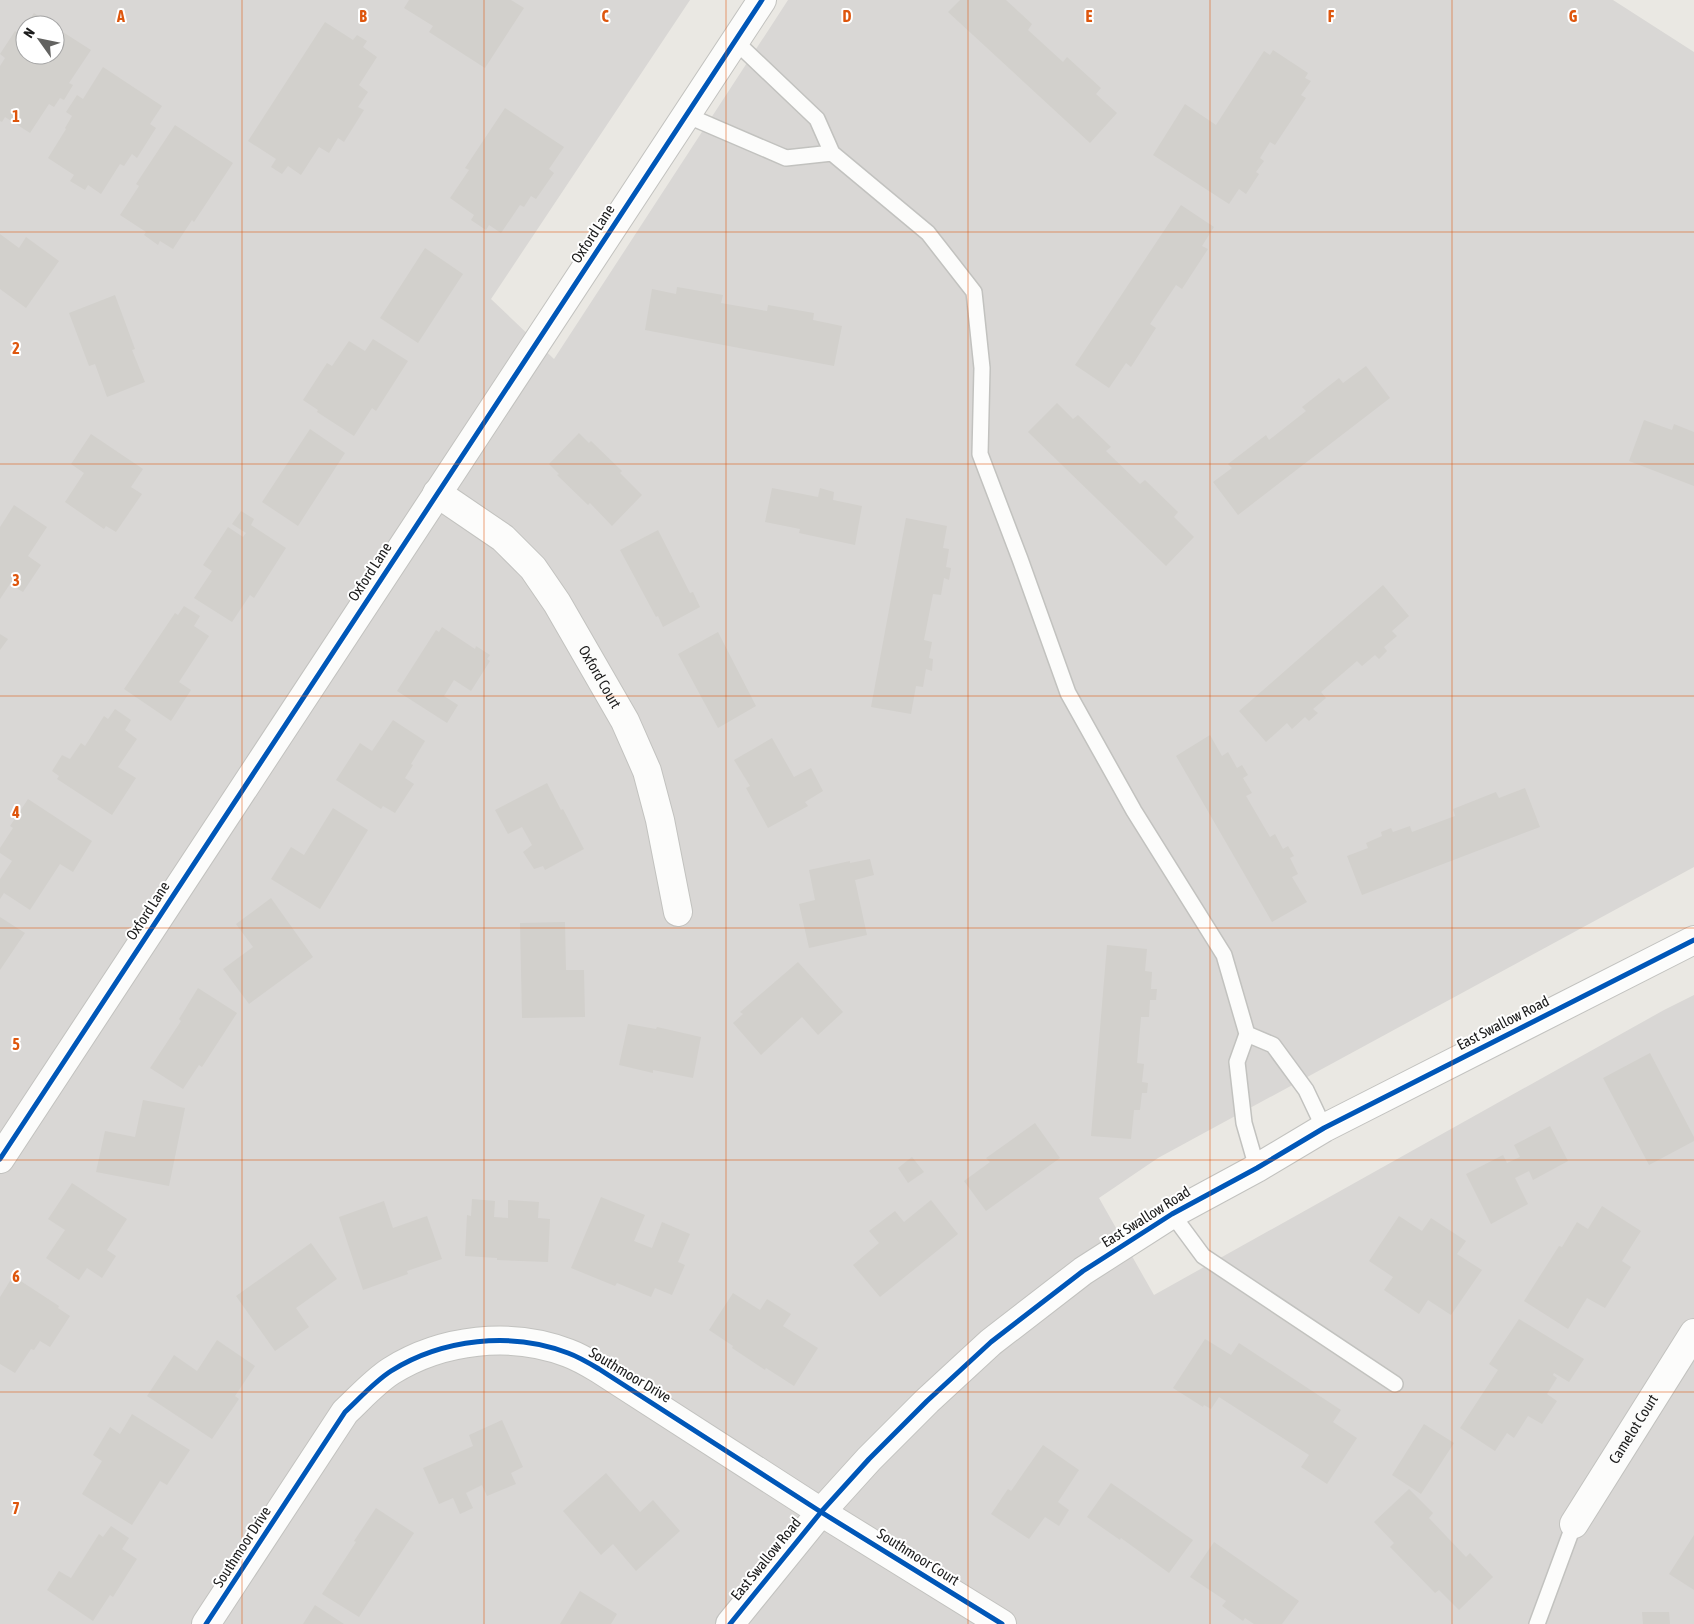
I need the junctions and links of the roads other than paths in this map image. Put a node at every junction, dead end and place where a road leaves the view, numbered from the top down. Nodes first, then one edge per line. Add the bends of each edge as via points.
1 (762, 0) edge
2 (735, 41) junction
3 (686, 115) junction
4 (832, 153) junction
5 (437, 493) junction
6 (678, 912) dead end
7 (1694, 940) edge
8 (1248, 1034) junction
9 (1324, 1128) junction
10 (0, 1159) edge
11 (1257, 1168) junction
12 (1172, 1214) junction
13 (1694, 1332) edge
14 (1395, 1384) dead end
15 (821, 1512) junction
16 (1574, 1524) joint
17 (206, 1624) edge
18 (730, 1624) edge
19 (1002, 1624) edge
20 (1537, 1624) edge

1 - 2 street, Oxford Lane
2 - 3 street, Oxford Lane
2 - 4 lane via 817,119
3 - 4 lane via 786,158
3 - 5 street, Oxford Lane
4 - 8 lane via 928,234 974,292 982,368 980,454 1068,693 1134,811 1224,955
5 - 6 street, Oxford Court via 503,538 533,568 620,712 647,771
5 - 10 street, Oxford Lane
7 - 9 street, East Swallow Road
8 - 9 lane via 1273,1045 1306,1090
8 - 11 lane via 1237,1062 1244,1123
9 - 11 street, East Swallow Road
11 - 12 street, East Swallow Road
12 - 14 lane via 1203,1256
12 - 15 street, East Swallow Road via 1083,1271 991,1342 869,1459
13 - 16 street, Camelot Court
15 - 17 street, Southmoor Drive via 599,1369 568,1353 509,1340 468,1342 428,1353 391,1371 346,1412
15 - 18 street, East Swallow Road
15 - 19 street, Southmoor Court
16 - 20 lane

